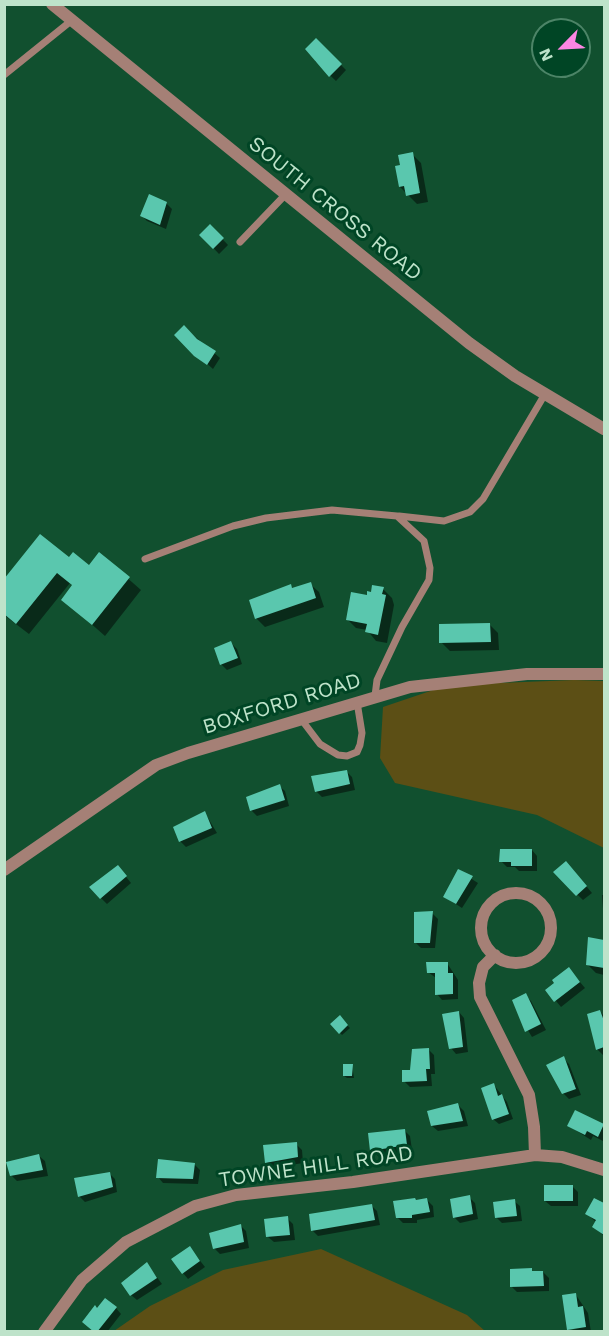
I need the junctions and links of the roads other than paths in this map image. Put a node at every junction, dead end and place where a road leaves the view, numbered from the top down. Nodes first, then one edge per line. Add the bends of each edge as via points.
1 (52, 4) edge
2 (71, 21) junction
3 (4, 75) edge
4 (286, 194) junction
5 (240, 242) dead end
6 (545, 394) junction
7 (604, 429) edge
8 (397, 516) junction
9 (145, 559) dead end
10 (604, 674) edge
11 (375, 696) junction
12 (357, 702) junction
13 (301, 719) junction
14 (4, 870) edge
15 (495, 955) junction
16 (535, 1155) junction
17 (604, 1170) edge
18 (44, 1332) edge

1 - 2 street, SOUTH CROSS ROAD
2 - 3 lane
2 - 4 street, SOUTH CROSS ROAD
4 - 5 lane
4 - 6 street, SOUTH CROSS ROAD via 469,343
6 - 7 street, SOUTH CROSS ROAD
6 - 8 lane via 483,499 470,512 444,521
8 - 9 lane via 332,510 267,518 233,526
8 - 11 lane via 424,541 429,580 402,627 378,680
10 - 11 street, BOXFORD ROAD via 526,674 410,687
11 - 12 street, BOXFORD ROAD
12 - 13 street, BOXFORD ROAD
12 - 13 lane via 360,745 357,752 347,756 320,744
13 - 14 street, BOXFORD ROAD via 156,765
15 - 15 street via 482,932 489,906 499,897 513,893 538,900 552,924 544,950 520,963 507,962
15 - 16 street via 483,967 480,998 529,1095
16 - 17 street, TOWNE HILL ROAD via 576,1160
16 - 18 street, TOWNE HILL ROAD via 236,1195 195,1206 126,1242 82,1280

